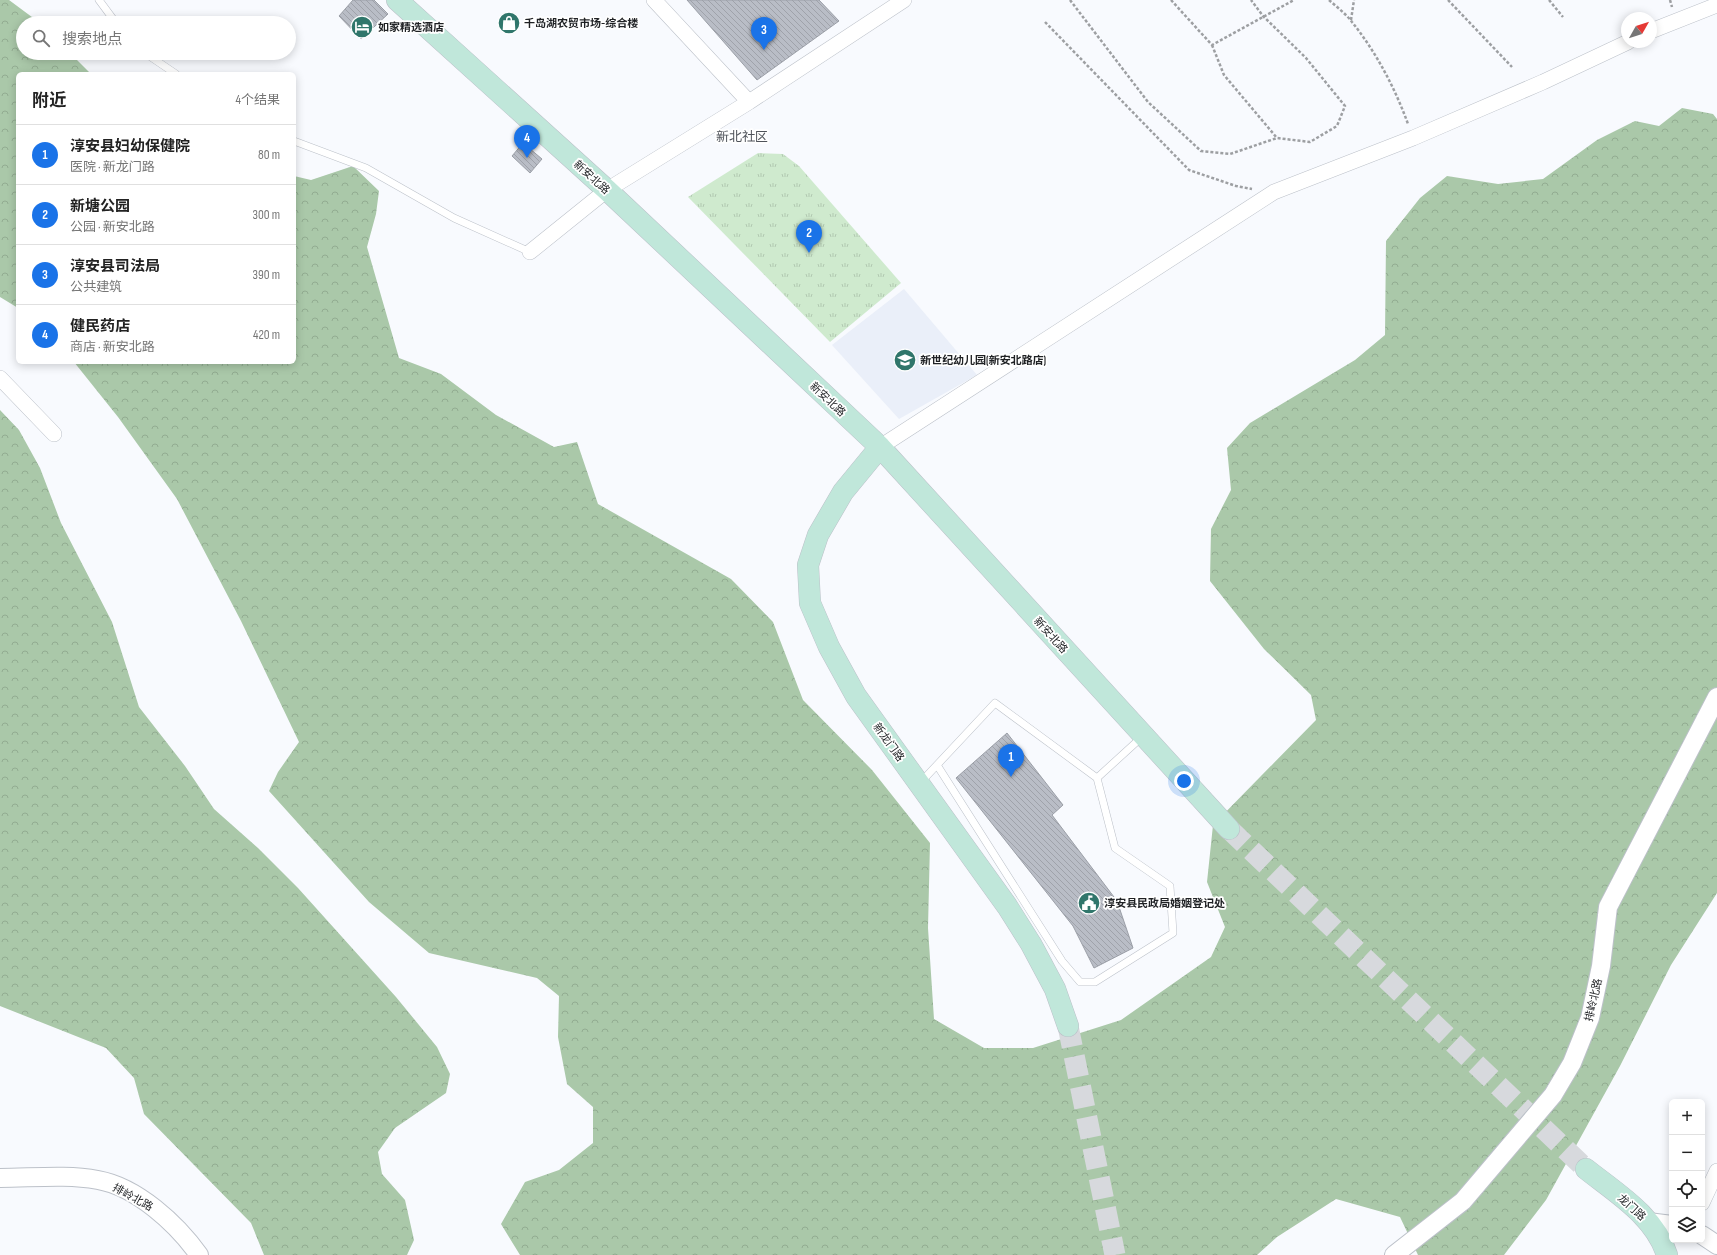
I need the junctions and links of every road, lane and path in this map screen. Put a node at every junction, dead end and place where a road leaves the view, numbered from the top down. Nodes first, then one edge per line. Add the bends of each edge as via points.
1 (99, 0) edge
2 (397, 0) edge
3 (654, 0) edge
4 (904, 0) edge
5 (1070, 0) edge
6 (1171, 0) edge
7 (1251, 0) edge
8 (1294, 0) edge
9 (1329, 0) edge
10 (1354, 0) edge
11 (1448, 0) edge
12 (1549, 0) edge
13 (1717, 5) edge
14 (111, 16) edge
15 (1263, 16) junction
16 (1563, 17) dead end
17 (1351, 21) junction
18 (1045, 22) dead end
19 (1657, 29) edge
20 (1212, 45) junction
21 (1621, 45) edge
22 (155, 60) edge
23 (1512, 67) dead end
24 (173, 72) edge
25 (750, 102) junction
26 (1277, 138) junction
27 (1413, 138) junction
28 (296, 142) edge
29 (607, 190) junction
30 (1274, 192) junction
31 (530, 252) joint
32 (0, 378) edge
33 (54, 434) dead end
34 (880, 448) junction
35 (1717, 697) edge
36 (1143, 736) junction
37 (937, 765) junction
38 (1097, 778) junction
39 (919, 784) junction
40 (1228, 829) tunnel mouth
41 (1068, 1026) tunnel mouth
42 (1586, 1169) tunnel mouth
43 (1717, 1171) edge
44 (0, 1178) edge
45 (1705, 1197) edge
46 (1648, 1222) junction
47 (1669, 1225) edge
48 (1705, 1237) edge
49 (1717, 1245) edge
50 (199, 1255) edge
51 (1394, 1255) edge
52 (1667, 1255) edge

1 - 14 lane
2 - 29 main road, 新安北路
3 - 25 street
4 - 25 street
5 - 26 path via 1148,102 1201,151 1230,154
6 - 20 path
7 - 15 path
8 - 15 path
9 - 17 path
10 - 17 path
11 - 23 path
12 - 16 path
13 - 19 street
15 - 20 path
15 - 26 path via 1306,58 1345,106 1337,126 1310,142
17 - 27 path via 1382,67 1399,99
18 - 30 path via 1189,170 1236,186
20 - 26 path via 1224,76
21 - 27 street
22 - 24 lane
25 - 29 street
27 - 30 street
28 - 31 lane via 366,168 454,218
29 - 31 street
29 - 34 main road, 新安北路
30 - 34 street
32 - 33 street
34 - 36 main road, 新安北路
34 - 39 main road, 新龙门路 via 842,492 818,535 808,565 810,603 829,647 856,696
35 - 51 street, 排岭北路 via 1608,907 1601,966 1590,1018 1572,1063 1553,1095 1463,1201
36 - 38 lane
36 - 40 main road, 新安北路
37 - 38 lane via 995,703
37 - 38 lane via 1062,961 1080,982 1095,982 1173,933 1170,886 1115,848
37 - 39 lane
39 - 41 main road, 新龙门路 via 1027,938 1054,989
42 - 46 main road, 龙门路 via 1636,1209
43 - 45 street
44 - 50 street, 排岭北路 via 99,1180 120,1187 165,1216
46 - 47 street
46 - 52 main road, 龙门路
48 - 49 street

